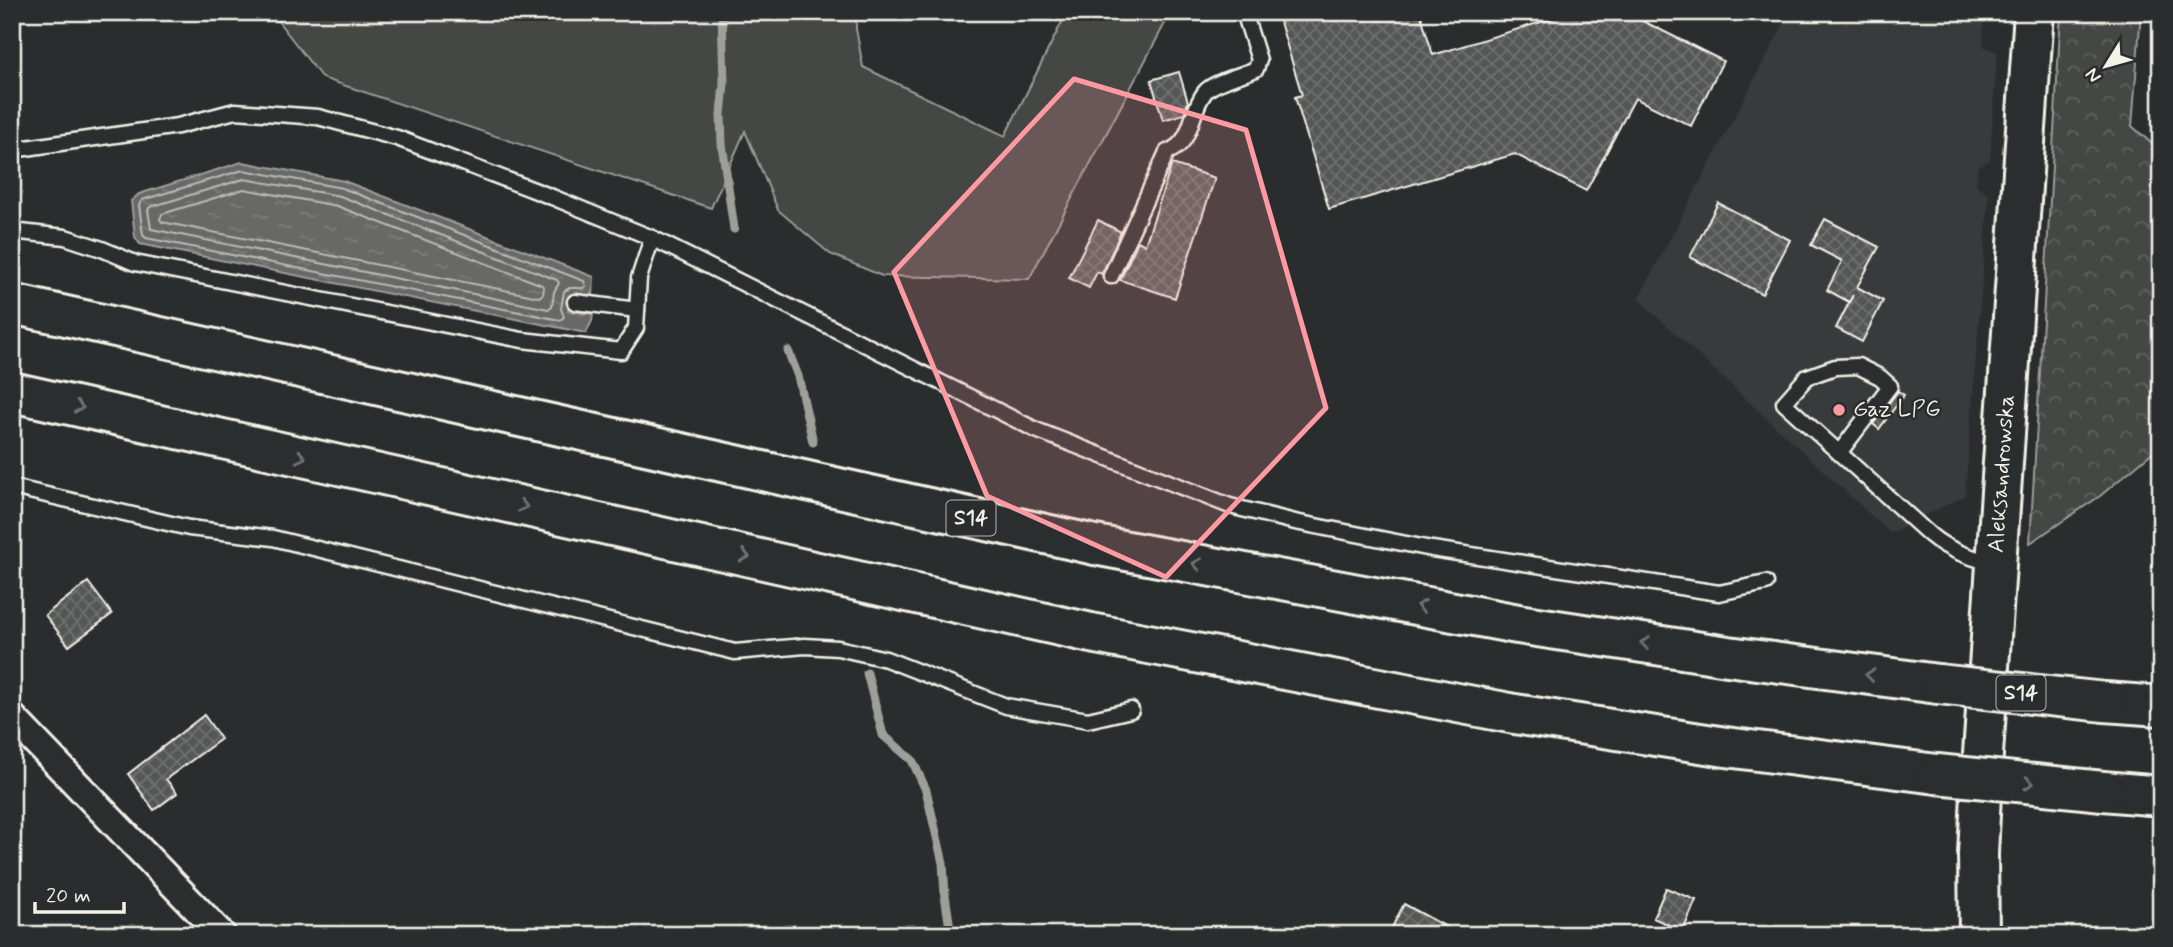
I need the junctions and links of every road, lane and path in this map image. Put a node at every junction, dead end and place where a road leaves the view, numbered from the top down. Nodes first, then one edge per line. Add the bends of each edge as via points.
1 (1244, 12) edge
2 (2035, 12) edge
3 (12, 150) edge
4 (12, 231) edge
5 (653, 238) junction
6 (1111, 276) dead end
7 (575, 302) dead end
8 (12, 304) edge
9 (637, 310) junction
10 (12, 392) edge
11 (1839, 453) junction
12 (12, 487) edge
13 (1996, 564) junction
14 (1766, 583) dead end
15 (2161, 706) edge
16 (1131, 710) dead end
17 (12, 717) edge
18 (2161, 796) edge
19 (222, 935) edge
20 (1979, 935) edge

1 - 6 lane via 1259,60 1256,69 1203,94 1184,142 1167,152
2 - 13 main road, Aleksandrowska
3 - 5 lane via 178,127 235,111 318,117 397,138
4 - 9 lane via 65,237 135,263 522,340 621,351 636,328
5 - 9 lane via 639,278
5 - 14 lane via 1036,430 1230,506 1432,549 1719,593
7 - 9 lane
15 -> 8 main road, S14, bridge via 1938,684 1728,656 1518,624 1095,545
10 -> 18 main road, bridge via 1091,633 1515,714 1937,774
11 - 11 lane via 1784,403 1807,377 1835,367 1858,366 1890,386
11 - 13 lane via 1944,547
12 - 16 lane via 189,528 273,538 735,652 838,648 886,659 1006,706 1088,720
13 - 20 main road, Aleksandrowska via 1979,842
17 - 19 street

